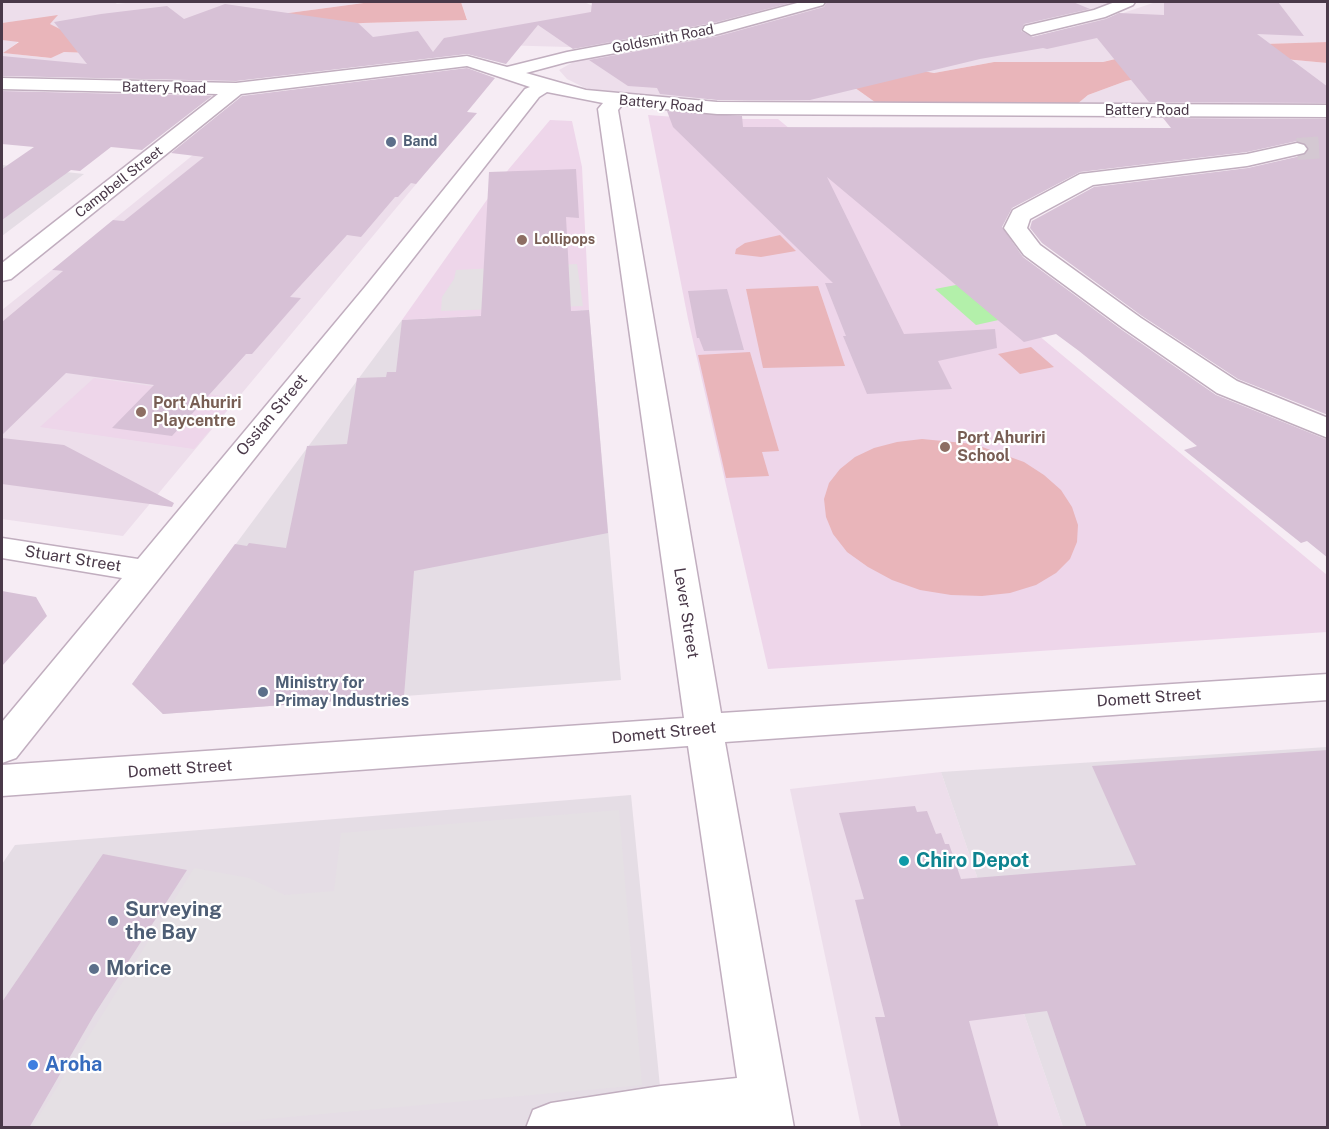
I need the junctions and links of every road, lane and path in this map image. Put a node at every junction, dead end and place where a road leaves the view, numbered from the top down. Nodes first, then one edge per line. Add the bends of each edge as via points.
1 (816, 2) edge
2 (1127, 2) edge
3 (1031, 30) dead end
4 (507, 72) junction
5 (2, 83) edge
6 (545, 86) junction
7 (236, 89) junction
8 (616, 100) junction
9 (1328, 111) edge
10 (1297, 149) tunnel mouth
11 (2, 274) edge
12 (1328, 429) edge
13 (2, 548) edge
14 (144, 571) junction
15 (1328, 687) edge
16 (704, 729) junction
17 (2, 748) edge
18 (2, 780) edge
19 (766, 1114) edge
20 (551, 1128) edge

1 - 4 street, Goldsmith Road via 718,29
2 - 3 street via 1099,14
4 - 6 street, Battery Road
4 - 7 street, Battery Road via 467,61
5 - 7 street, Battery Road
6 - 8 street, Battery Road
6 - 14 street, Ossian Street via 532,93
7 - 11 street, Campbell Street
8 - 9 street, Battery Road via 740,109
8 - 16 street, Lever Street via 608,109
10 - 12 street via 1247,160 1088,179 1021,215 1015,228 1032,250 1227,387
13 - 14 street, Stuart Street
14 - 17 street, Ossian Street
15 - 16 street, Domett Street
16 - 18 street, Domett Street via 637,737
16 - 19 street, Lever Street
19 - 20 street via 661,1110

